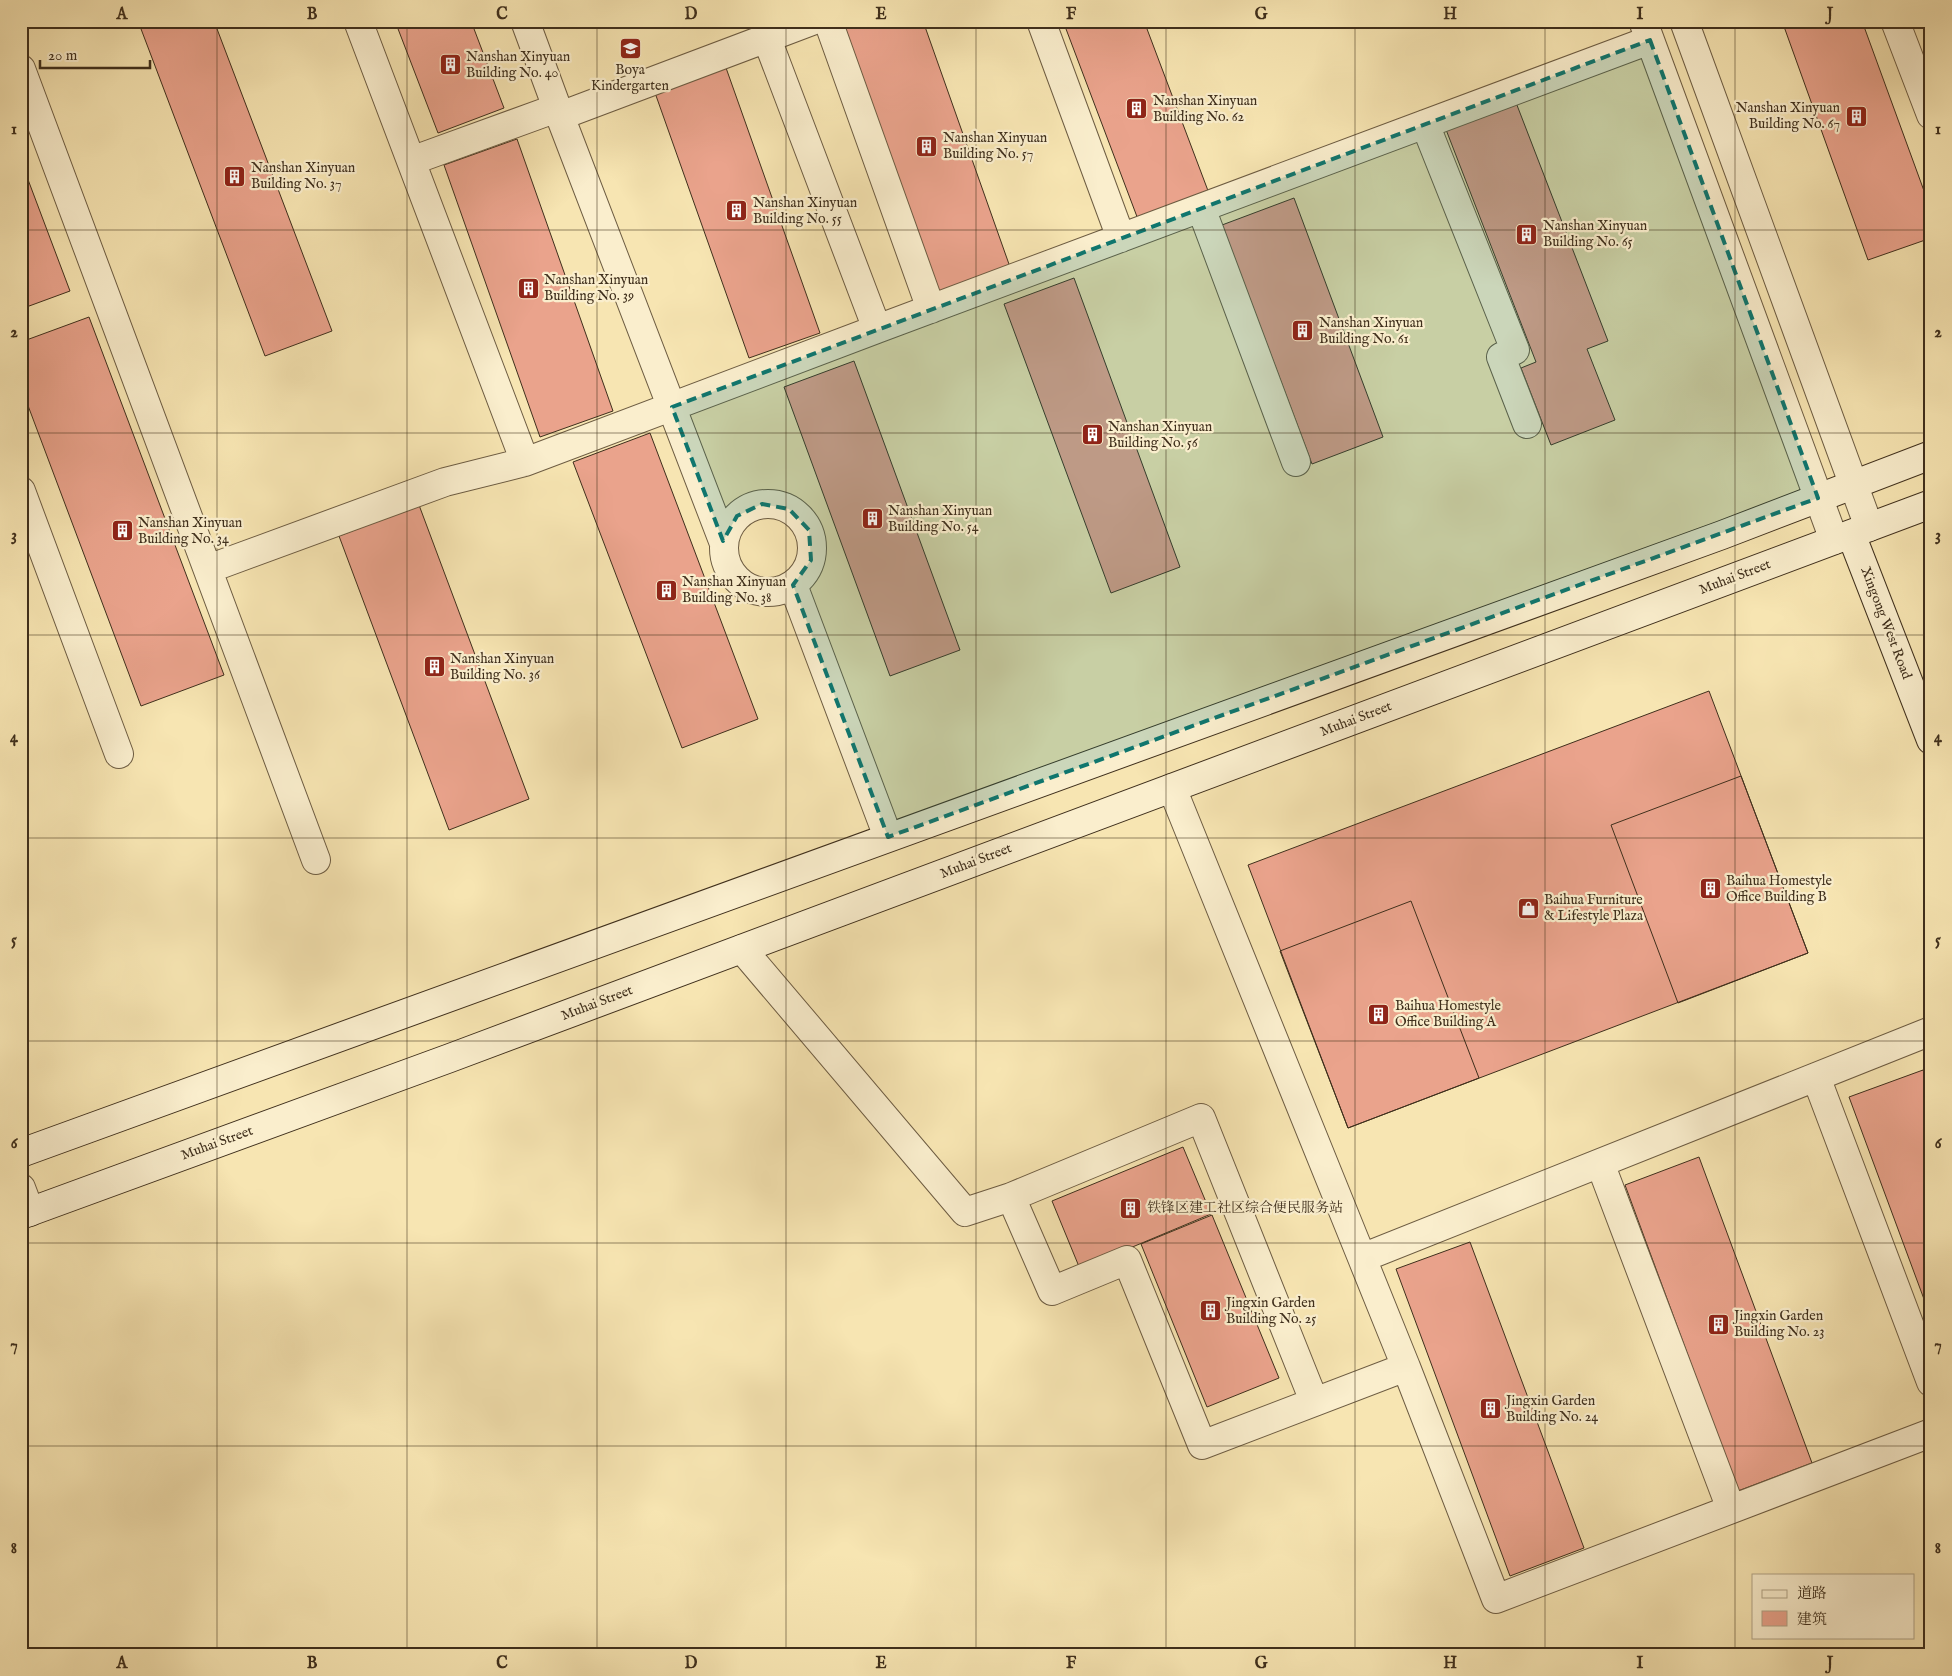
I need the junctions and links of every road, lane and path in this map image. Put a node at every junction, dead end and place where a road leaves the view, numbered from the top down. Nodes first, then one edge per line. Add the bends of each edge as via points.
1 (358, 21) edge
2 (525, 21) edge
3 (812, 21) edge
4 (828, 21) edge
5 (1041, 21) edge
6 (1684, 21) edge
7 (1895, 21) edge
8 (1647, 30) edge
9 (767, 39) junction
10 (21, 69) edge
11 (558, 112) junction
12 (1931, 115) edge
13 (1425, 124) junction
14 (411, 161) junction
15 (1201, 208) junction
16 (1121, 238) junction
17 (931, 309) junction
18 (876, 329) junction
19 (672, 407) junction
20 (1527, 424) dead end
21 (1931, 455) edge
22 (525, 462) junction
23 (1296, 462) dead end
24 (1853, 484) junction
25 (21, 491) edge
26 (1818, 498) junction
27 (1931, 504) edge
28 (1851, 534) junction
29 (724, 541) junction
30 (208, 569) junction
31 (793, 585) junction
32 (1931, 740) edge
33 (119, 754) dead end
34 (1172, 788) junction
35 (888, 837) junction
36 (316, 860) dead end
37 (742, 949) junction
38 (1931, 1031) edge
39 (1816, 1077) junction
40 (21, 1153) edge
41 (1600, 1163) junction
42 (1011, 1197) junction
43 (24, 1205) edge
44 (1362, 1258) junction
45 (1406, 1367) junction
46 (1931, 1382) edge
47 (1314, 1401) junction
48 (1931, 1433) edge
49 (1731, 1509) junction

1 - 14 street
2 - 11 street
3 - 9 street
4 - 17 street
5 - 16 street
6 - 24 street
7 - 12 street
8 - 13 street
8 - 26 street
9 - 11 street
9 - 18 street
10 - 30 street
11 - 14 street
11 - 19 street
13 - 15 street
13 - 20 street via 1515,350 1501,357
14 - 22 street
15 - 16 street
15 - 23 street
16 - 17 street
17 - 18 street
18 - 19 street
19 - 22 street
19 - 29 street
21 - 24 street
22 - 30 street via 446,482
24 - 26 street
24 - 28 street
25 - 33 street
26 - 28 street
26 - 35 street
27 - 28 street, Muhai Street
28 - 32 street, Xingong West Road
28 - 34 street, Muhai Street
29 - 31 street via 723,556 737,581 765,593
29 - 31 street via 736,516 748,508 776,504 789,509 809,530 812,545 811,560
30 - 36 street
31 - 35 street
34 - 37 street, Muhai Street
34 - 44 street
35 - 40 street
37 - 42 street via 964,1212
37 - 43 street, Muhai Street
38 - 39 street
39 - 41 street
39 - 46 street
41 - 44 street
41 - 49 street
42 - 47 street via 1052,1291 1127,1260 1202,1445
42 - 47 street via 1201,1118
44 - 45 street
45 - 47 street
45 - 49 street via 1496,1599
48 - 49 street

